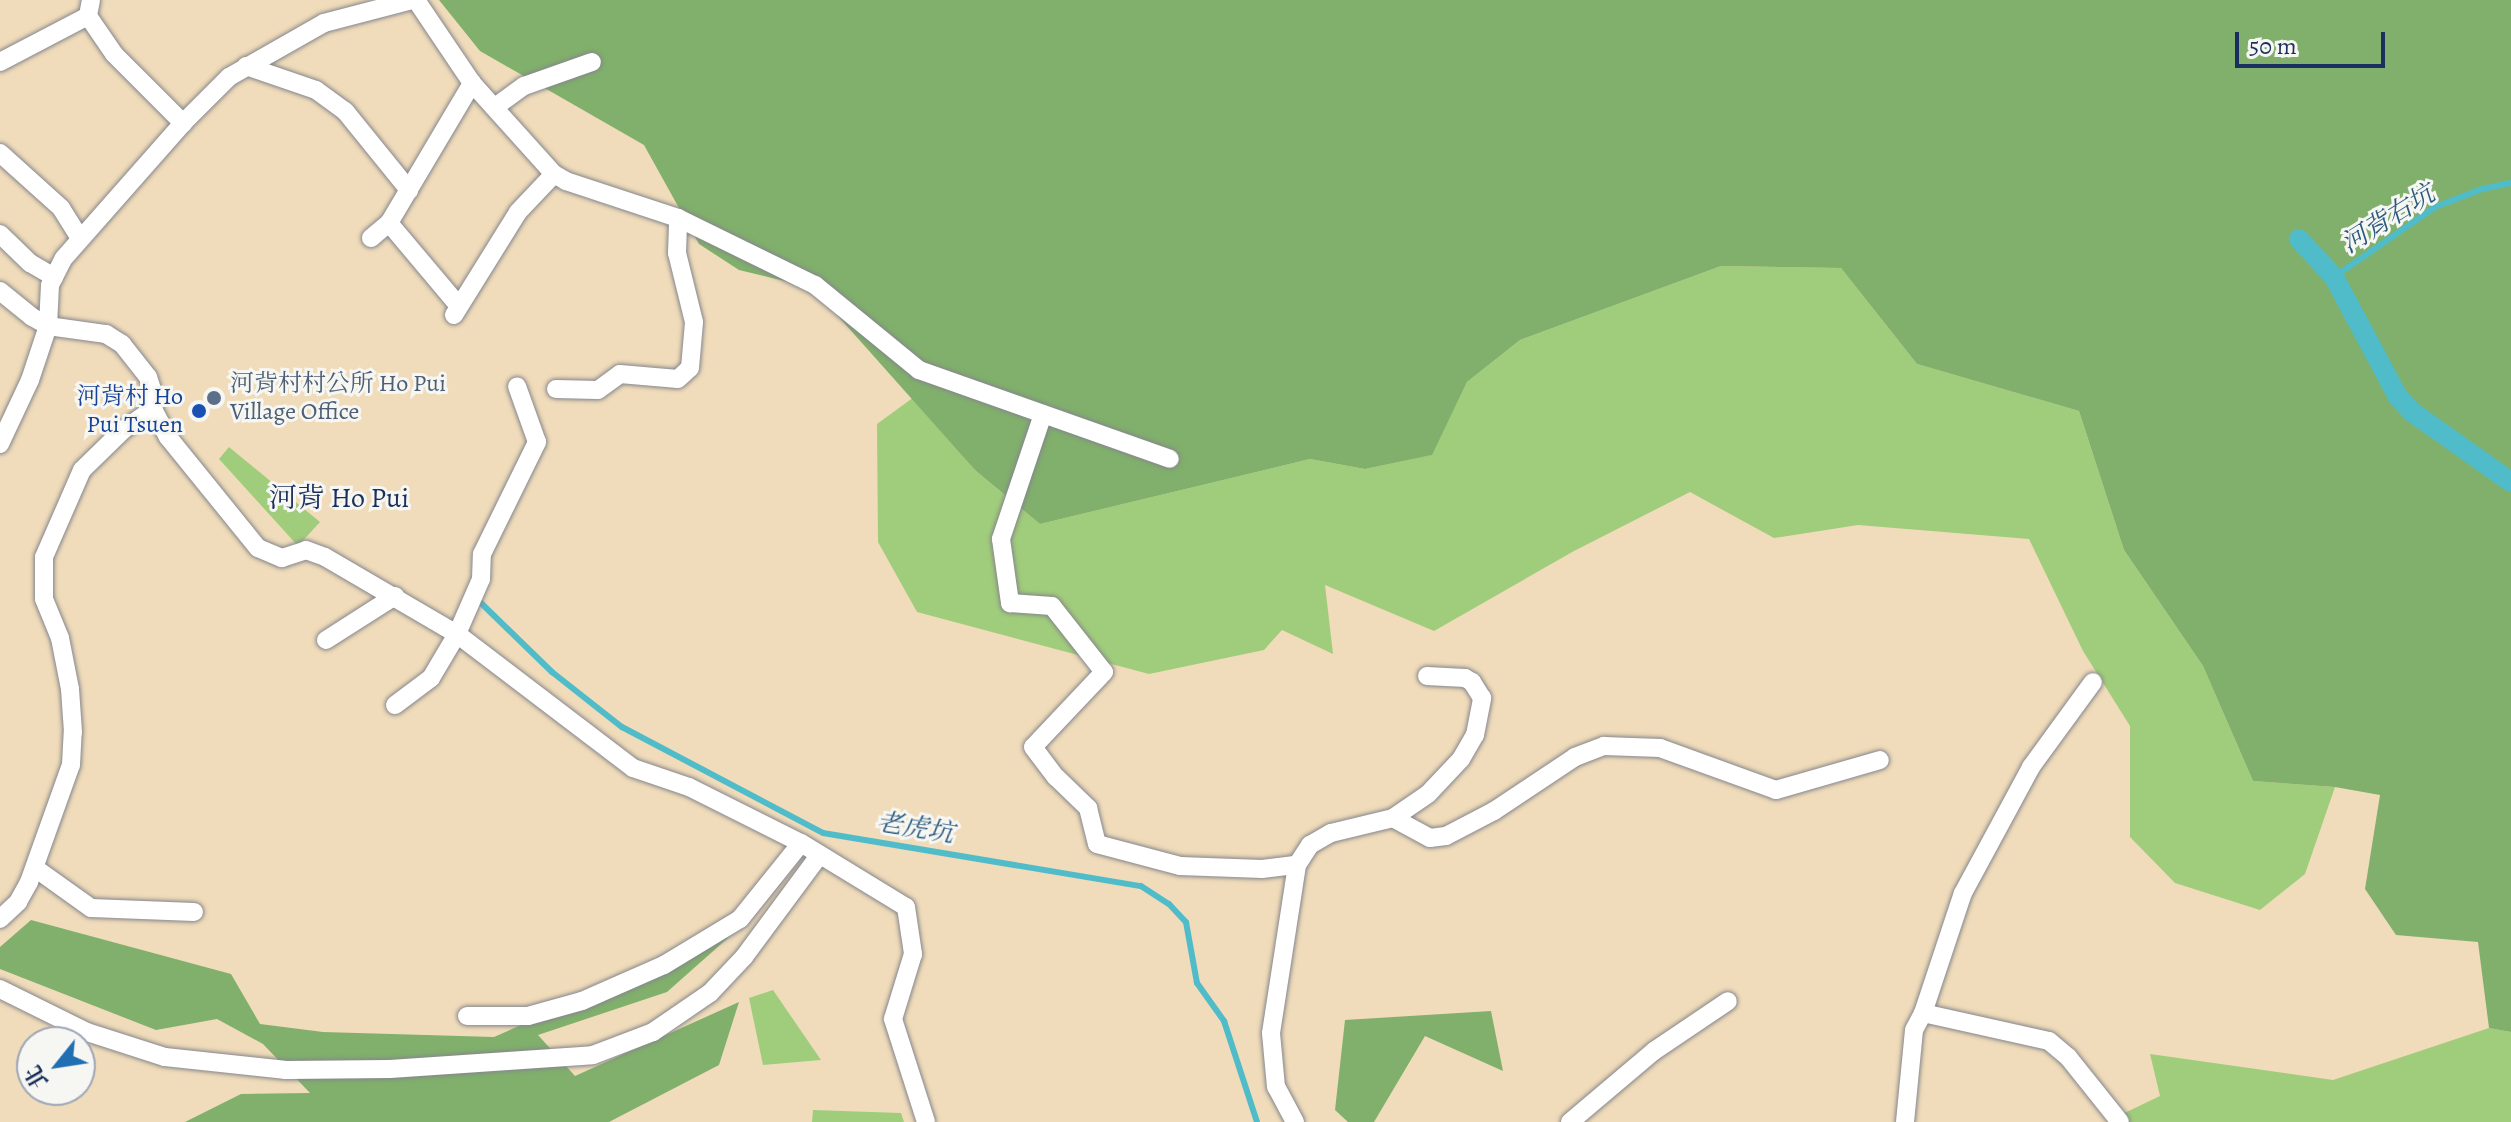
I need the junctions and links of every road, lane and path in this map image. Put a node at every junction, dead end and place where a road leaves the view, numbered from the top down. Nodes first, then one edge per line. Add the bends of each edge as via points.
1 (414, 0) edge
2 (346, 7) edge
3 (90, 8) edge
4 (0, 62) edge
5 (592, 62) dead end
6 (246, 66) junction
7 (472, 83) junction
8 (495, 107) junction
9 (183, 123) junction
10 (0, 153) edge
11 (554, 174) junction
12 (409, 190) junction
13 (678, 218) junction
14 (389, 223) junction
15 (0, 234) edge
16 (80, 238) junction
17 (371, 238) dead end
18 (54, 277) junction
19 (0, 291) edge
20 (48, 326) junction
21 (517, 386) dead end
22 (556, 389) dead end
23 (153, 409) junction
24 (1043, 414) junction
25 (0, 444) edge
26 (1170, 459) dead end
27 (395, 596) junction
28 (457, 634) junction
29 (326, 640) dead end
30 (1427, 676) dead end
31 (2093, 682) dead end
32 (395, 705) dead end
33 (1880, 760) dead end
34 (1393, 818) junction
35 (801, 843) junction
36 (818, 857) junction
37 (1297, 865) junction
38 (35, 868) junction
39 (194, 912) dead end
40 (0, 919) edge
41 (0, 989) edge
42 (1728, 1001) dead end
43 (1923, 1013) junction
44 (467, 1016) dead end
45 (926, 1122) edge
46 (1295, 1122) edge
47 (1570, 1122) edge
48 (1905, 1122) edge
49 (2120, 1122) edge

1 - 2 street
1 - 7 street
2 - 6 street
3 - 4 street
3 - 9 street via 114,54
5 - 8 street via 524,86
6 - 9 street
6 - 12 street via 316,90 345,111
7 - 8 street
7 - 12 street
8 - 11 street
9 - 16 street
10 - 16 street via 51,198
11 - 13 street
11 - 14 street via 518,212 456,310
12 - 14 street
13 - 22 street via 677,253 694,322 690,368 678,379 620,374 598,390
13 - 24 street via 815,285 919,370
14 - 17 street
15 - 18 street
16 - 18 street
18 - 20 street
19 - 20 street
20 - 23 street via 115,338 148,377
20 - 25 street
21 - 28 street via 537,442 482,554 481,579
23 - 27 street via 168,437 258,548 282,558 316,552
23 - 38 street via 82,470 44,557 42,590 62,647 73,732 67,783
24 - 26 street
24 - 37 street via 1001,539 1010,603 1052,606 1104,672 1033,747 1088,808 1097,844 1180,866
27 - 28 street
27 - 29 street
28 - 32 street via 431,678
28 - 35 street via 633,768 689,787
30 - 34 street via 1465,678 1478,689 1482,706 1475,735 1461,759 1428,794
31 - 43 street via 2031,767 1963,893
33 - 34 street via 1776,790 1660,748 1604,746 1575,757 1446,836 1430,838
34 - 37 street via 1331,833 1310,845
35 - 36 street
35 - 44 street via 740,919 664,965 582,1001 528,1016
36 - 41 street via 744,957 710,993 653,1032 593,1055 301,1070 165,1057 87,1032
36 - 45 street via 906,907 913,954 893,1019
37 - 46 street via 1271,1033 1276,1087
38 - 39 street via 91,908
38 - 40 street via 18,902
42 - 47 street via 1654,1051
43 - 48 street via 1909,1060
43 - 49 street via 2049,1041

